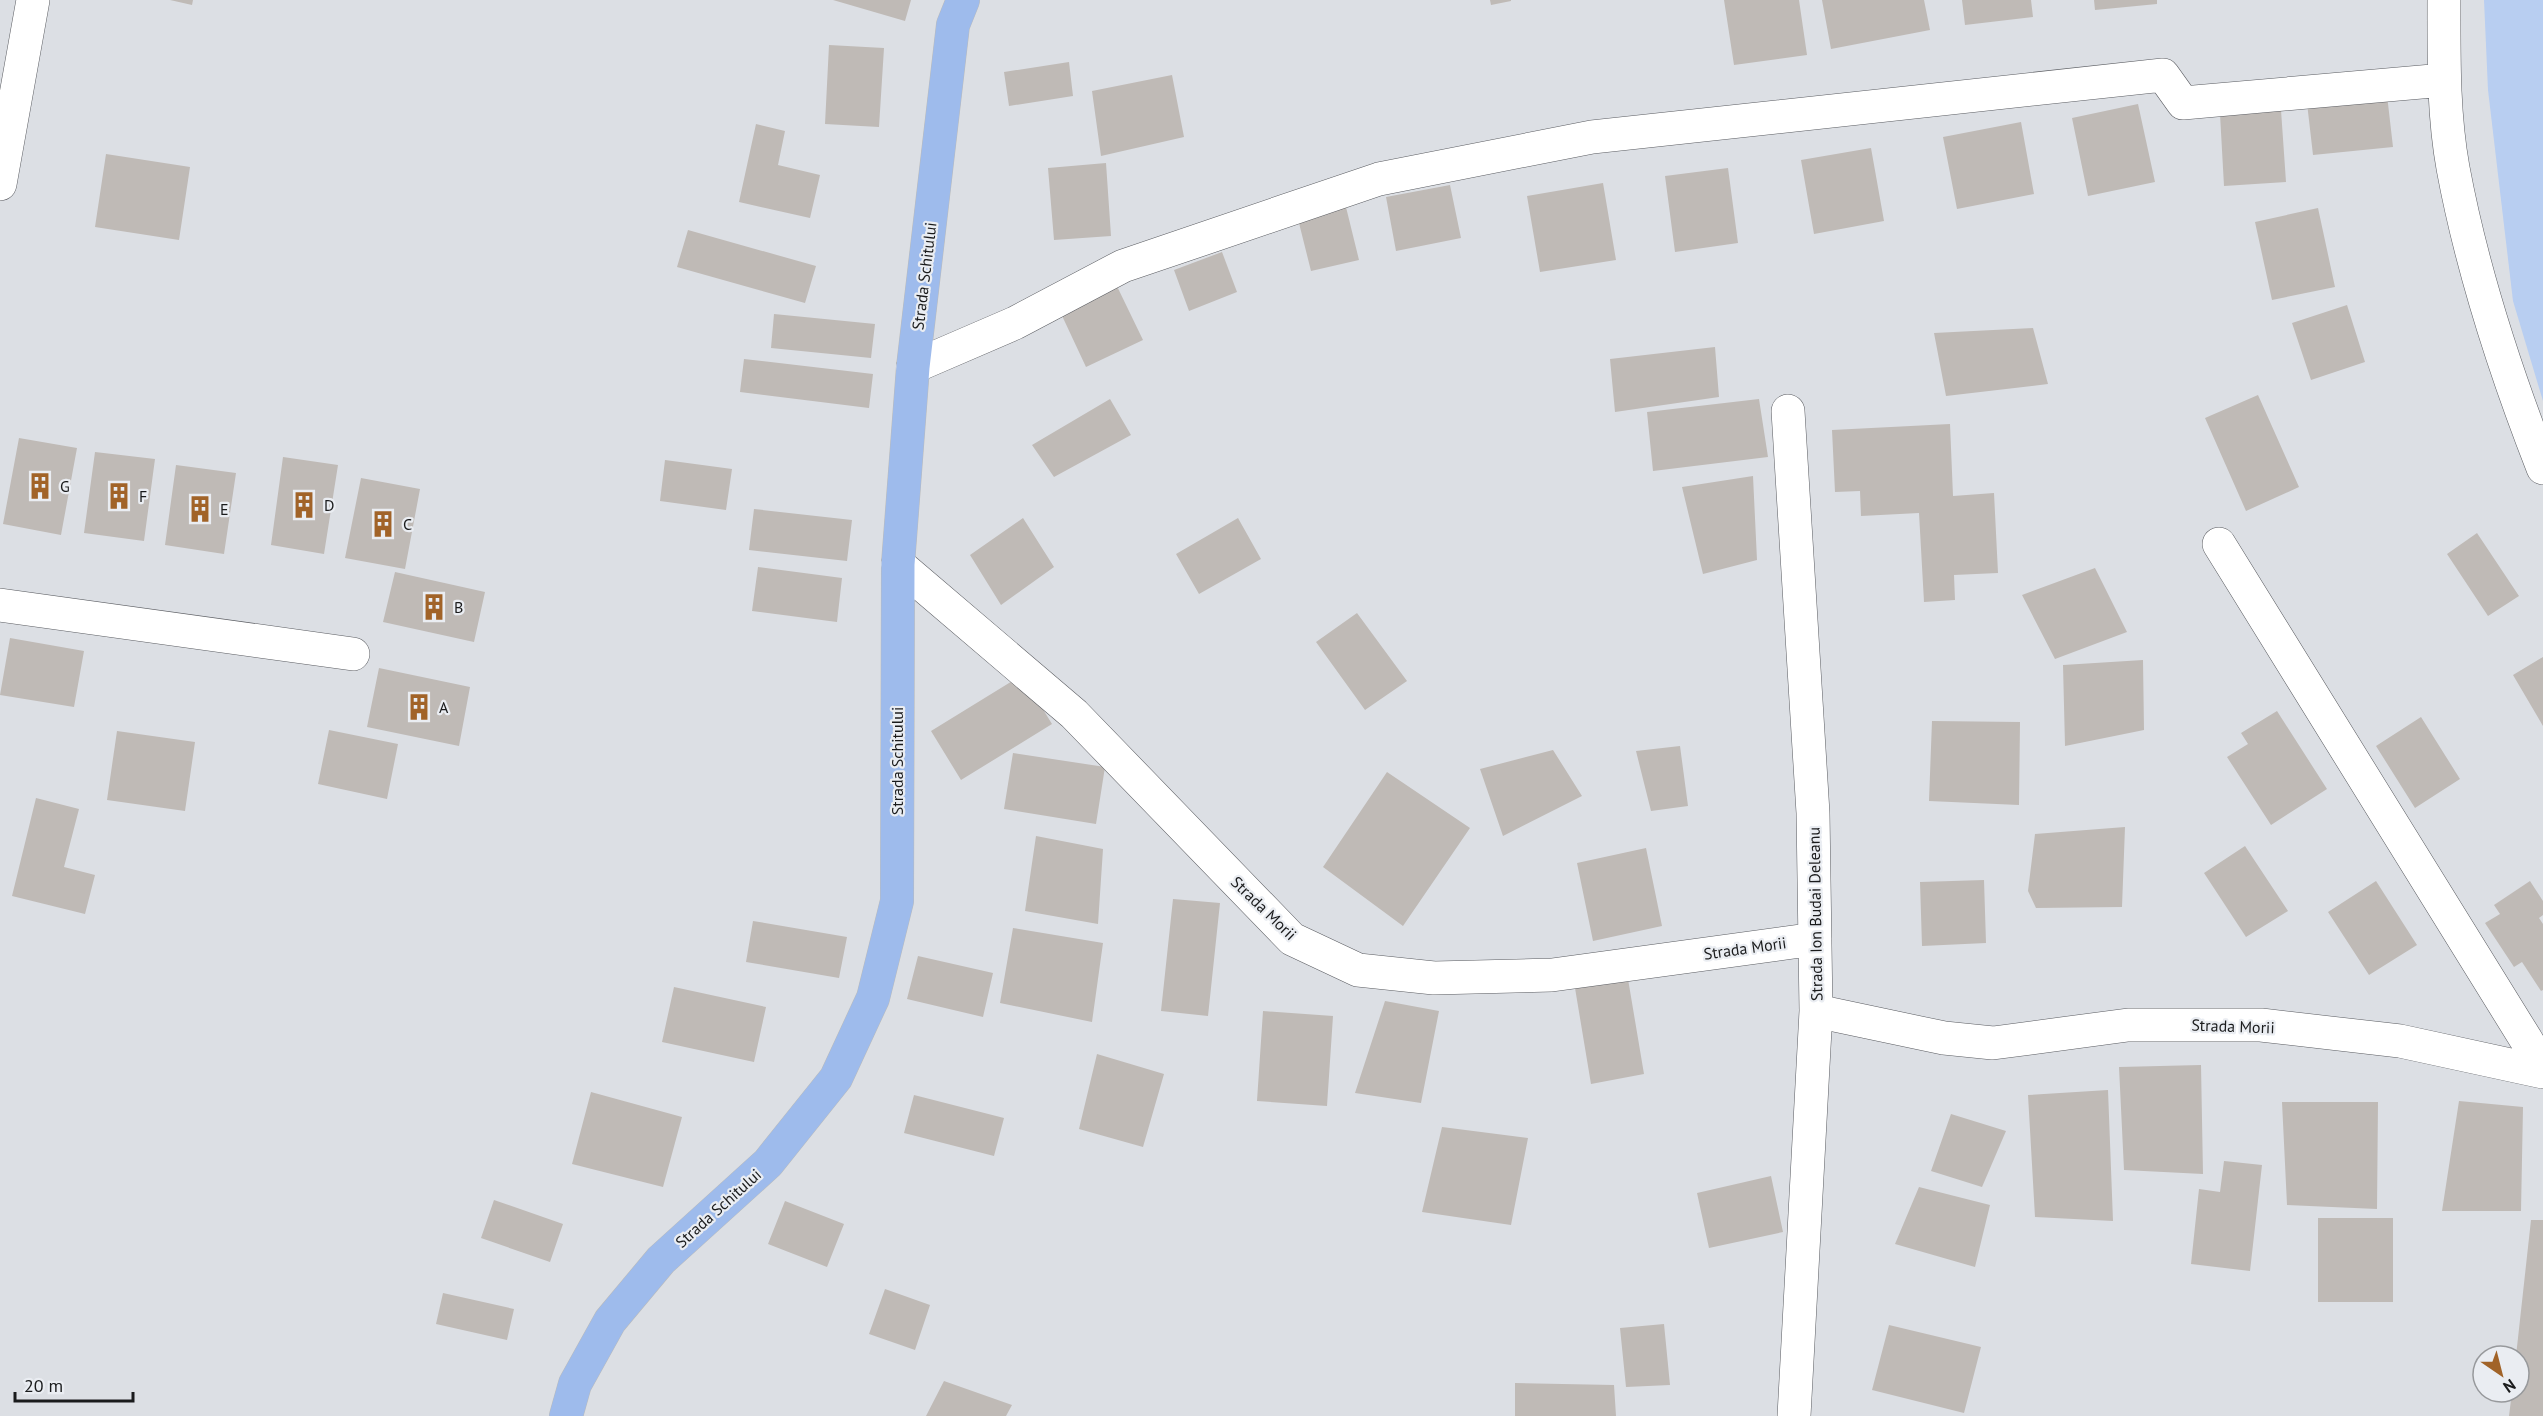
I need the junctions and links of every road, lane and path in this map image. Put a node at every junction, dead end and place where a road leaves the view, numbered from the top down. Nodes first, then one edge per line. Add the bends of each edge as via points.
1 (33, 0) edge
2 (963, 0) edge
3 (2444, 0) edge
4 (2444, 80) junction
5 (0, 184) edge
6 (914, 367) junction
7 (1788, 411) dead end
8 (2543, 468) edge
9 (2219, 544) dead end
10 (898, 564) junction
11 (0, 605) edge
12 (353, 654) dead end
13 (1815, 939) junction
14 (1816, 1011) junction
15 (2543, 1067) edge
16 (2543, 1072) edge
17 (566, 1416) edge
18 (1794, 1416) edge

1 - 5 street
2 - 6 main road, Strada Schitului via 953,25
3 - 4 street
4 - 6 street via 2183,103 2163,75 1592,137 1378,179 1345,190 1123,266 1015,323
4 - 8 street via 2453,166 2485,303
6 - 10 main road, Strada Schitului
7 - 13 street, Strada Ion Budai Deleanu via 1813,813
9 - 15 street
10 - 13 street, Strada Morii via 1074,714 1292,939 1358,970 1434,978 1552,975
10 - 17 main road, Strada Schitului via 897,901 873,998 836,1078 768,1163 661,1260 610,1321 575,1384
11 - 12 street
13 - 14 street, Strada Ion Budai Deleanu
14 - 16 street, Strada Morii via 1944,1038 1993,1043 2128,1025 2261,1025 2400,1041
14 - 18 street, Strada Ion Budai Deleanu

